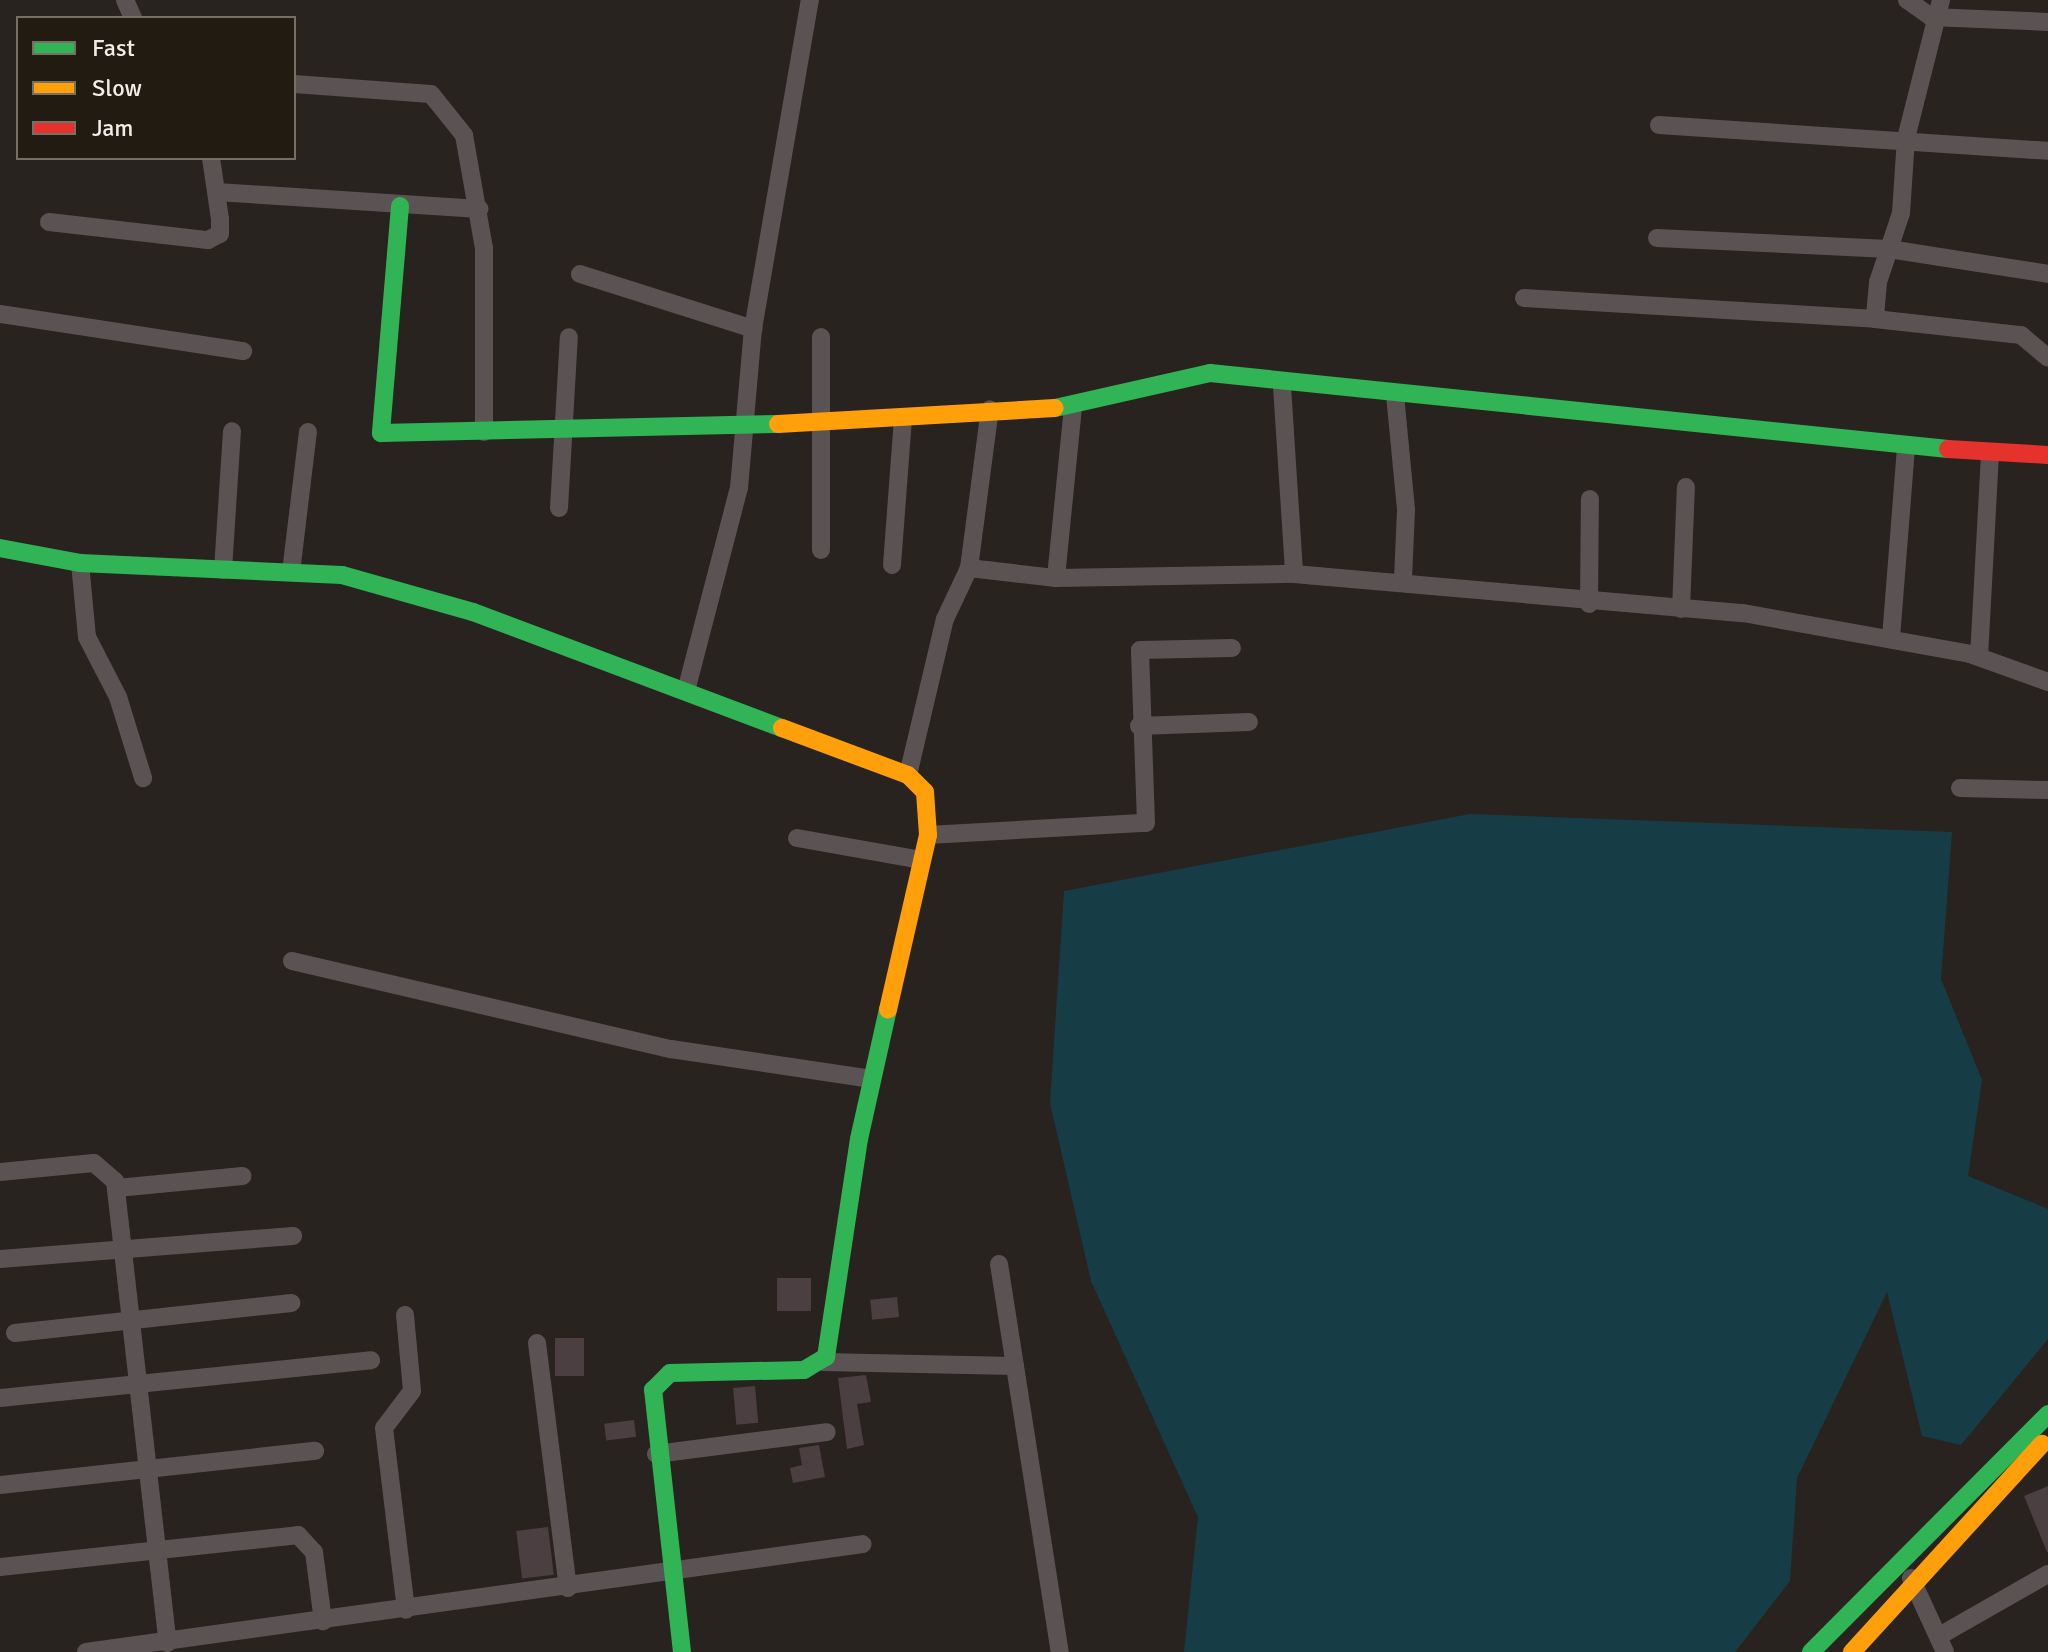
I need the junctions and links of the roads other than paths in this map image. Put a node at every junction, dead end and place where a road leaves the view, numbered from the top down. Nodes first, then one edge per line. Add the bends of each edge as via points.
1 (810, 0) edge
2 (1907, 0) edge
3 (1940, 9) edge
4 (2048, 22) edge
5 (296, 84) edge
6 (1659, 125) dead end
7 (1906, 138) junction
8 (2048, 151) edge
9 (211, 160) edge
10 (217, 192) junction
11 (400, 206) junction
12 (479, 209) junction
13 (49, 222) dead end
14 (1657, 238) dead end
15 (1889, 249) junction
16 (580, 274) dead end
17 (2048, 274) edge
18 (1524, 298) dead end
19 (0, 314) edge
20 (1875, 319) junction
21 (753, 329) junction
22 (569, 337) dead end
23 (821, 337) dead end
24 (243, 351) dead end
25 (2048, 358) edge
26 (1282, 386) junction
27 (1395, 395) junction
28 (1073, 407) junction
29 (990, 409) junction
30 (903, 417) junction
31 (824, 422) junction
32 (745, 426) junction
33 (562, 428) junction
34 (232, 431) dead end
35 (308, 432) dead end
36 (484, 432) junction
37 (1906, 447) junction
38 (1990, 452) junction
39 (2048, 455) edge
40 (1686, 487) dead end
41 (1590, 499) dead end
42 (559, 508) dead end
43 (0, 548) edge
44 (821, 550) dead end
45 (80, 563) junction
46 (892, 565) dead end
47 (969, 568) junction
48 (223, 570) junction
49 (291, 572) junction
50 (1294, 574) junction
51 (1056, 578) junction
52 (1403, 580) junction
53 (1589, 604) junction
54 (1681, 609) junction
55 (1891, 638) junction
56 (1232, 648) dead end
57 (1979, 657) junction
58 (2048, 682) edge
59 (686, 691) junction
60 (1249, 722) dead end
61 (1139, 726) junction
62 (908, 775) junction
63 (143, 778) dead end
64 (1960, 788) dead end
65 (2048, 790) edge
66 (928, 835) junction
67 (797, 838) dead end
68 (922, 860) junction
69 (292, 961) dead end
70 (872, 1079) junction
71 (0, 1172) edge
72 (242, 1176) dead end
73 (117, 1188) junction
74 (293, 1236) dead end
75 (125, 1254) junction
76 (0, 1259) edge
77 (999, 1264) dead end
78 (291, 1303) dead end
79 (405, 1315) dead end
80 (132, 1320) junction
81 (15, 1333) dead end
82 (537, 1343) dead end
83 (371, 1360) dead end
84 (823, 1362) junction
85 (1015, 1366) junction
86 (138, 1383) junction
87 (0, 1398) edge
88 (2048, 1414) edge
89 (827, 1432) dead end
90 (2042, 1441) edge
91 (315, 1451) dead end
92 (656, 1454) junction
93 (147, 1469) junction
94 (0, 1485) edge
95 (863, 1544) dead end
96 (156, 1550) junction
97 (1895, 1562) junction
98 (0, 1567) edge
99 (670, 1573) junction
100 (2048, 1574) edge
101 (1915, 1584) junction
102 (568, 1588) junction
103 (406, 1610) junction
104 (323, 1621) junction
105 (168, 1643) junction
106 (1943, 1644) edge
107 (86, 1652) edge
108 (682, 1652) edge
109 (1060, 1652) edge
110 (1811, 1652) edge
111 (1852, 1652) edge

1 - 21 street
2 - 3 street
3 - 4 street
3 - 7 street
5 - 12 street via 431,94 464,135
6 - 7 street
7 - 8 street
7 - 15 street via 1901,213
9 - 10 street
10 - 11 street
10 - 13 street via 220,234 208,240
11 - 12 street
11 - 36 street via 381,433
12 - 36 street
14 - 15 street
15 - 17 street
15 - 20 street
16 - 21 street
18 - 20 street
19 - 24 street
20 - 25 street via 2021,335
21 - 32 street
22 - 33 street
23 - 31 street
26 - 27 street
26 - 28 street via 1210,373 1178,376 1158,390
26 - 50 street
27 - 37 street via 1573,406
27 - 52 street via 1406,510
28 - 29 street
28 - 51 street
29 - 30 street
29 - 47 street
30 - 31 street
30 - 46 street
31 - 32 street
31 - 44 street
32 - 33 street
32 - 59 street via 739,488
33 - 36 street
33 - 42 street
34 - 48 street
35 - 49 street
37 - 38 street
37 - 55 street
38 - 39 street
38 - 57 street
40 - 54 street
41 - 53 street
43 - 45 street
45 - 48 street
45 - 63 street via 87,637 118,697
47 - 51 street
47 - 62 street via 945,619
48 - 49 street
49 - 59 street via 342,575 473,612
50 - 51 street
50 - 52 street
52 - 53 street
53 - 54 street
54 - 55 street
55 - 57 street
56 - 61 street via 1140,650
57 - 58 street
59 - 62 street
60 - 61 street
61 - 66 street via 1146,823
62 - 66 street via 925,792
64 - 65 street
66 - 68 street
67 - 68 street
68 - 70 street
69 - 70 street via 671,1049
70 - 84 street
71 - 73 street via 94,1163
72 - 73 street
73 - 75 street
74 - 75 street
75 - 76 street
75 - 80 street
77 - 85 street
78 - 80 street
79 - 103 street via 412,1391 384,1428
80 - 81 street
80 - 86 street
82 - 102 street
83 - 86 street
84 - 85 street
84 - 92 street via 804,1370 662,1376 653,1390
85 - 109 street
86 - 87 street
86 - 93 street
88 - 90 street
89 - 92 street
90 - 97 street
90 - 101 street
91 - 93 street
92 - 99 street
93 - 94 street
93 - 96 street
95 - 99 street
96 - 98 street
96 - 104 street via 306,1538 314,1552
96 - 105 street
97 - 101 street
97 - 110 street
99 - 102 street
99 - 108 street
100 - 106 street
101 - 106 street
101 - 111 street
102 - 103 street
103 - 104 street
104 - 105 street
105 - 107 street

